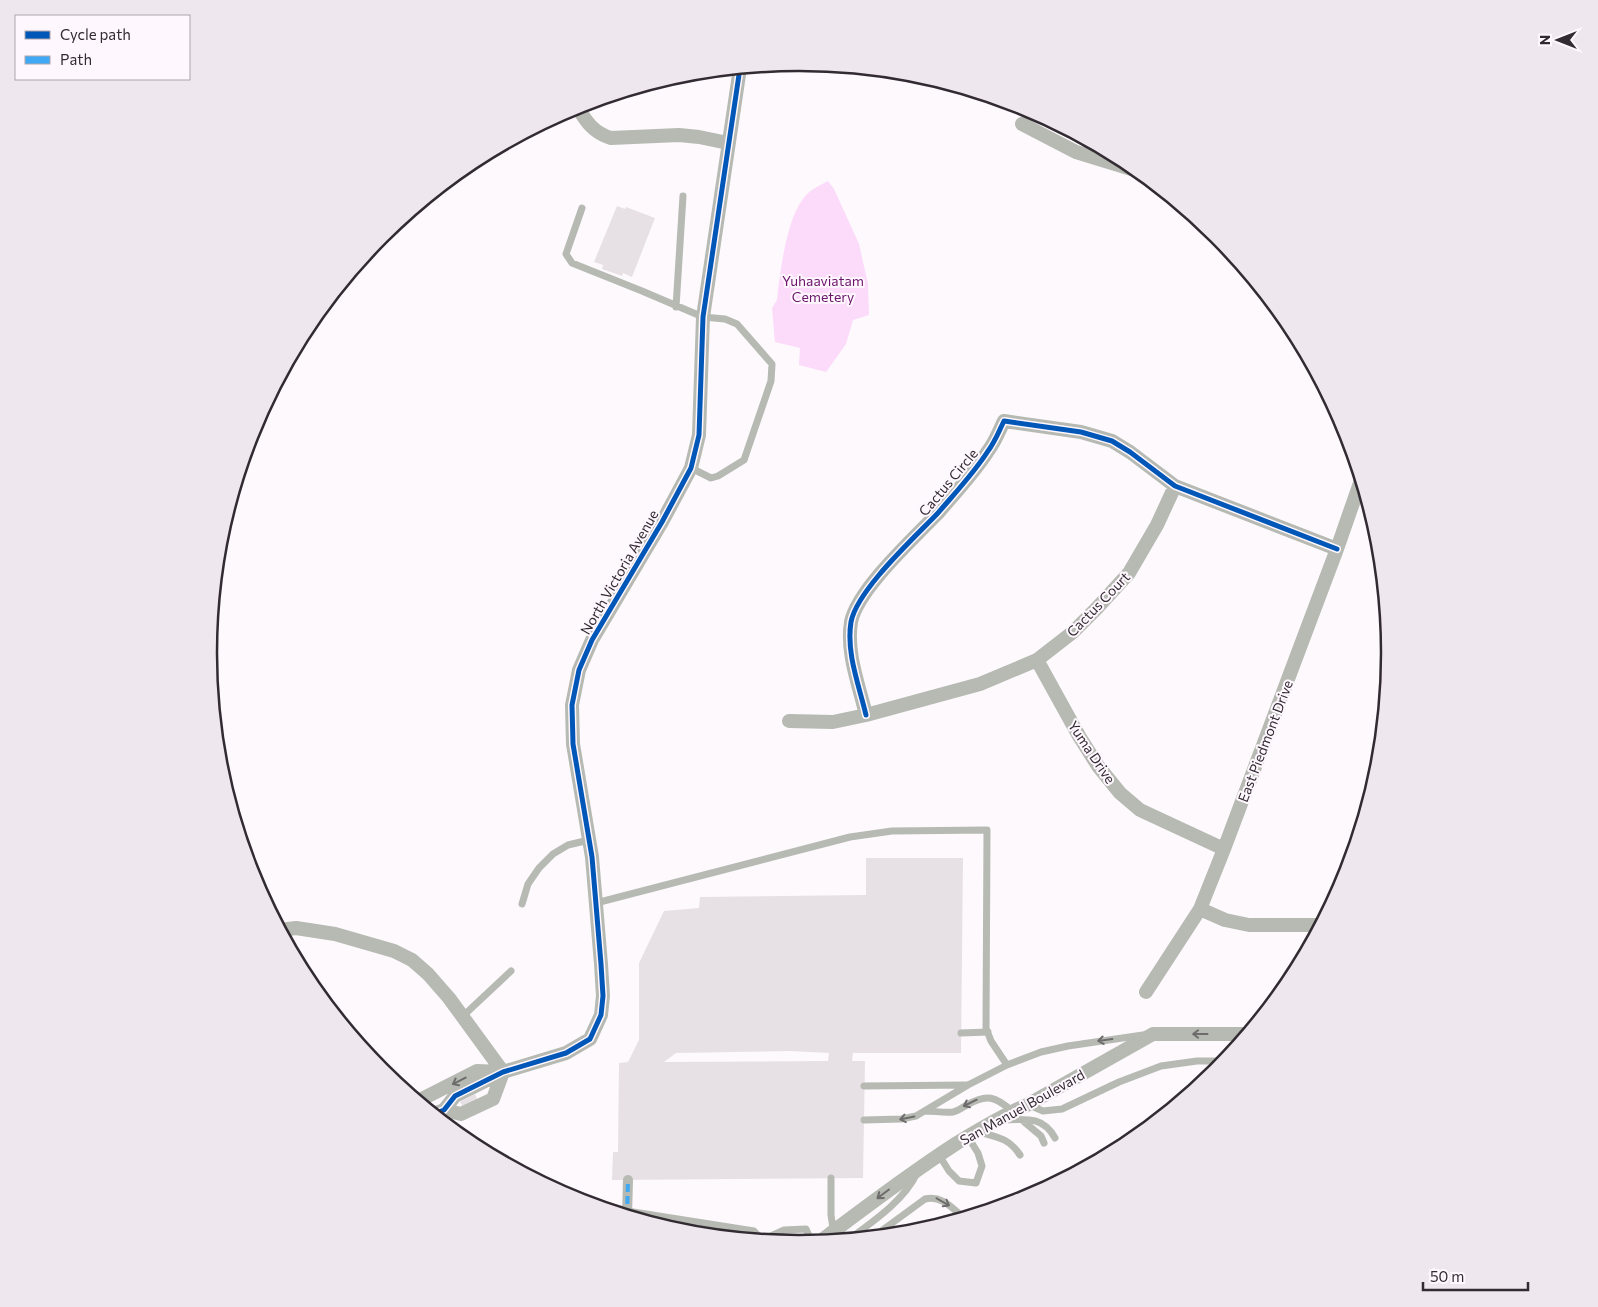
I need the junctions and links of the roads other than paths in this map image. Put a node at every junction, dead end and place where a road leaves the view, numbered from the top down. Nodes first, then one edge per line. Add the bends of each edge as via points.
1 (739, 74) edge
2 (582, 114) edge
3 (1022, 124) dead end
4 (728, 143) junction
5 (1113, 163) edge
6 (683, 196) dead end
7 (582, 208) dead end
8 (676, 307) junction
9 (703, 317) junction
10 (691, 468) junction
11 (1175, 486) junction
12 (1357, 491) edge
13 (1337, 549) junction
14 (1037, 660) junction
15 (866, 715) junction
16 (789, 721) dead end
17 (589, 840) junction
18 (1224, 849) junction
19 (596, 903) junction
20 (522, 904) dead end
21 (1200, 909) junction
22 (1314, 925) edge
23 (287, 929) edge
24 (511, 971) dead end
25 (1146, 992) dead end
26 (463, 1016) junction
27 (988, 1032) junction
28 (961, 1033) dead end
29 (1153, 1034) junction
30 (1239, 1034) edge
31 (1215, 1061) edge
32 (1007, 1065) junction
33 (503, 1072) junction
34 (968, 1085) junction
35 (864, 1086) dead end
36 (424, 1098) edge
37 (1027, 1105) junction
38 (924, 1110) junction
39 (440, 1111) edge
40 (442, 1112) edge
41 (1017, 1115) junction
42 (864, 1120) dead end
43 (972, 1134) junction
44 (1055, 1138) dead end
45 (1044, 1143) dead end
46 (939, 1155) junction
47 (1020, 1155) dead end
48 (920, 1166) junction
49 (831, 1178) dead end
50 (628, 1180) dead end
51 (627, 1210) edge
52 (958, 1213) edge
53 (655, 1218) edge
54 (883, 1230) edge
55 (857, 1233) edge
56 (757, 1235) edge
57 (772, 1235) edge
58 (828, 1235) edge
59 (834, 1235) edge
60 (809, 1236) edge

1 - 4 street, North Victoria Avenue
2 - 4 street via 590,126 611,138 678,135
3 - 5 street via 1076,152
4 - 9 street, North Victoria Avenue
6 - 8 lane
7 - 8 lane via 566,254 572,263
8 - 9 lane
9 - 10 street, North Victoria Avenue via 699,435
9 - 10 lane via 737,324 772,364 771,381 744,460 711,478
10 - 17 street, North Victoria Avenue via 592,640 579,670 572,705 573,744
11 - 13 street, Cactus Circle
11 - 14 street, Cactus Court via 1130,573 1073,632
11 - 15 street, Cactus Circle via 1112,441 1081,432 1004,421 990,450 975,469 860,599 851,620 849,640
12 - 13 street, East Piedmont Drive
13 - 18 street, East Piedmont Drive
14 - 15 street, Cactus Court via 980,684
14 - 18 street, Yuma Drive via 1079,736 1120,793 1140,810
15 - 16 street, Cactus Court via 833,722
17 - 19 street, North Victoria Avenue
17 - 20 lane via 568,845 553,854 528,884
18 - 21 street, East Piedmont Drive
19 - 27 lane via 850,837 892,831 987,830
19 - 33 street, North Victoria Avenue via 603,996 601,1015 590,1039 566,1053
21 - 22 street via 1225,920 1249,925
21 - 25 street, East Piedmont Drive
23 - 26 street via 334,934 394,951 412,960 428,974
24 - 26 lane
26 - 33 street
27 - 28 lane
27 - 32 lane
30 -> 29 street, San Manuel Boulevard
29 -> 32 lane via 1068,1046
29 - 37 street, San Manuel Boulevard
31 - 37 lane via 1161,1066 1062,1109 1043,1111
32 - 34 lane
33 -> 36 street via 477,1072
33 - 39 street via 455,1096
33 - 40 street via 493,1099 461,1114
34 - 35 lane
34 - 38 lane
37 - 41 street, San Manuel Boulevard
41 -> 38 lane via 992,1098 972,1102 954,1112
38 -> 42 lane via 916,1116 901,1119
41 - 43 street, San Manuel Boulevard via 994,1121
41 - 44 lane via 1040,1121
41 - 45 lane via 1041,1136
43 - 46 street, San Manuel Boulevard
43 - 46 lane via 982,1166 976,1183 959,1181
43 - 47 lane via 1001,1138 1014,1146
46 - 48 street, San Manuel Boulevard
48 - 55 lane via 911,1186
48 -> 58 street, San Manuel Boulevard
49 - 59 lane, bridge
50 - 51 street, bridge
54 -> 52 lane via 925,1199 941,1199
53 - 56 lane via 754,1231
57 - 60 lane via 784,1230 806,1229

